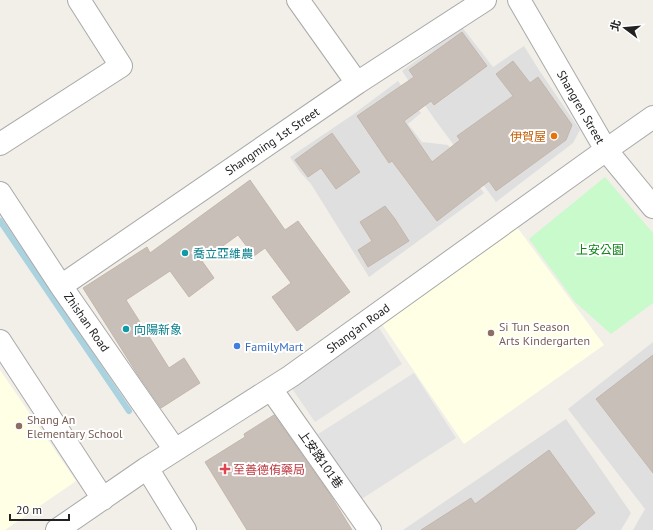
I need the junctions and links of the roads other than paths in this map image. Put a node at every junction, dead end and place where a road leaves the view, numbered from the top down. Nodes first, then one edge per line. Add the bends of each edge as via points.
1 (79, 0) edge
2 (298, 0) edge
3 (485, 0) edge
4 (519, 0) edge
5 (357, 84) junction
6 (653, 117) edge
7 (0, 144) edge
8 (606, 150) junction
9 (0, 193) edge
10 (653, 207) edge
11 (61, 286) junction
12 (0, 341) edge
13 (271, 389) junction
14 (175, 450) junction
15 (147, 468) junction
16 (103, 498) junction
17 (57, 530) edge
18 (185, 530) edge
19 (370, 530) edge

1 - 7 street via 121,66
2 - 5 street
3 - 5 street, Shangming 1st Street
4 - 8 street, Shangren Street
5 - 11 street, Shangming 1st Street
6 - 8 street, Shang’an Road
8 - 10 street, Shangren Street
8 - 13 street, Shang’an Road
9 - 11 street, Zhishan Road
11 - 14 street, Zhishan Road
12 - 16 street
13 - 14 street, Shang’an Road
13 - 19 street, 上安路101巷
14 - 15 street, Shang’an Road
15 - 16 street, Shang’an Road
15 - 18 street
16 - 17 street, Shang’an Road

